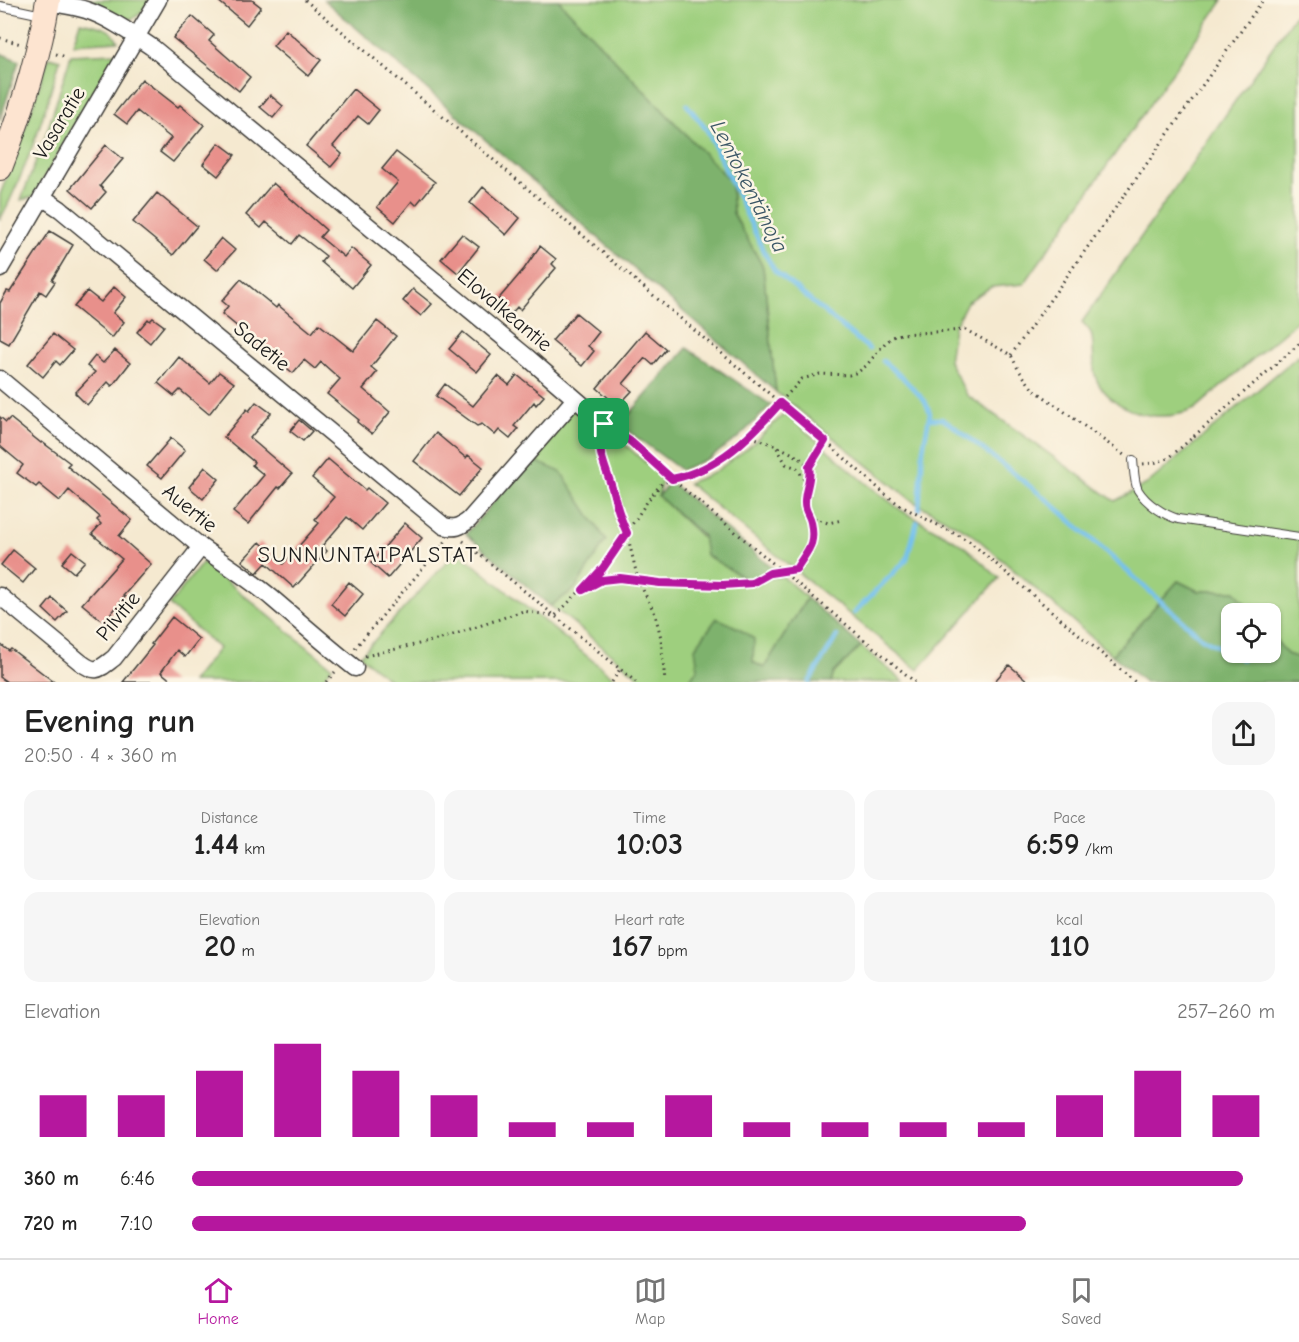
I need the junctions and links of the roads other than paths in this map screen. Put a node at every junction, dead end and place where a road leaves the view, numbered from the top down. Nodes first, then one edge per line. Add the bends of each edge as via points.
1 (158, 0) edge
2 (0, 6) edge
3 (47, 6) edge
4 (137, 36) junction
5 (0, 168) edge
6 (42, 197) junction
7 (0, 269) edge
8 (0, 380) edge
9 (1133, 460) road end
10 (453, 528) joint
11 (1299, 537) edge
12 (201, 547) junction
13 (0, 596) edge
14 (350, 664) road end

1 - 4 street, Vasaratie
2 - 3 lane
3 - 4 street, Elovalkeantie via 86,10
3 - 5 main road via 22,108
4 - 6 street, Vasaratie
4 - 10 street, Elovalkeantie via 580,404 469,520
6 - 7 street, Vasaratie
6 - 10 street, Sadetie via 444,526
8 - 12 street, Auertie
9 - 11 lane via 1137,489 1169,516
12 - 13 street, Pilvitie via 114,658 99,669 91,670 80,662
12 - 14 street, Auertie via 272,598

